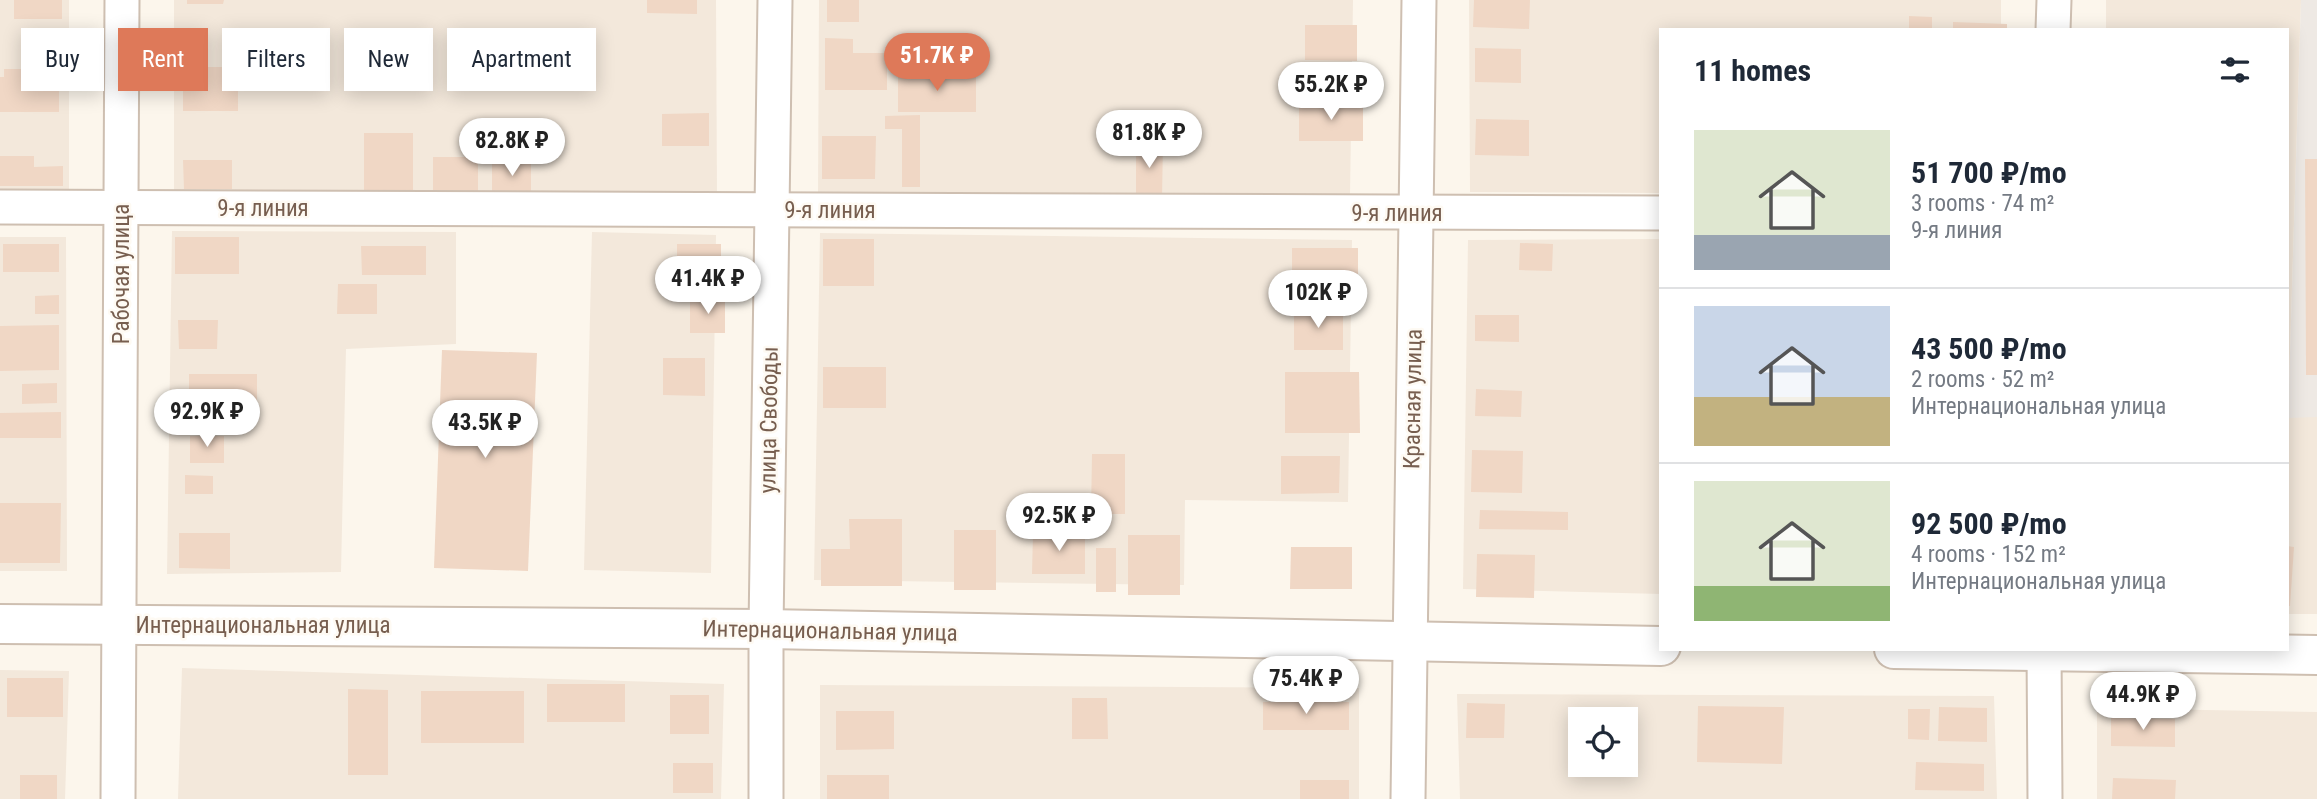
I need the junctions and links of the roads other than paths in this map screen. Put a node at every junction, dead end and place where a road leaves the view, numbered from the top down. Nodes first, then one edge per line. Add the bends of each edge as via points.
1 (122, 0) edge
2 (775, 0) edge
3 (1419, 0) edge
4 (2054, 0) edge
5 (2053, 28) edge
6 (0, 207) edge
7 (121, 208) junction
8 (772, 210) junction
9 (1416, 213) junction
10 (1659, 214) edge
11 (0, 624) edge
12 (118, 624) junction
13 (766, 629) junction
14 (1408, 643) junction
15 (1659, 646) edge
16 (2044, 651) edge
17 (2090, 651) edge
18 (2317, 656) edge
19 (118, 799) edge
20 (766, 799) edge
21 (1408, 799) edge
22 (2045, 799) edge

1 - 7 street, Рабочая улица
2 - 8 street, улица Свободы
3 - 9 street, Красная улица
4 - 5 street
6 - 7 street, 9-я линия
7 - 8 street, 9-я линия
7 - 12 street, Рабочая улица
8 - 9 street, 9-я линия
8 - 13 street, улица Свободы
9 - 10 street, 9-я линия
9 - 14 street, Красная улица
11 - 12 street, Интернациональная улица
12 - 13 street, Интернациональная улица
12 - 19 street, Рабочая улица
13 - 14 street, Интернациональная улица
13 - 20 street, улица Свободы
14 - 15 street, Интернациональная улица
14 - 21 street, Красная улица
16 - 22 street
17 - 18 street

